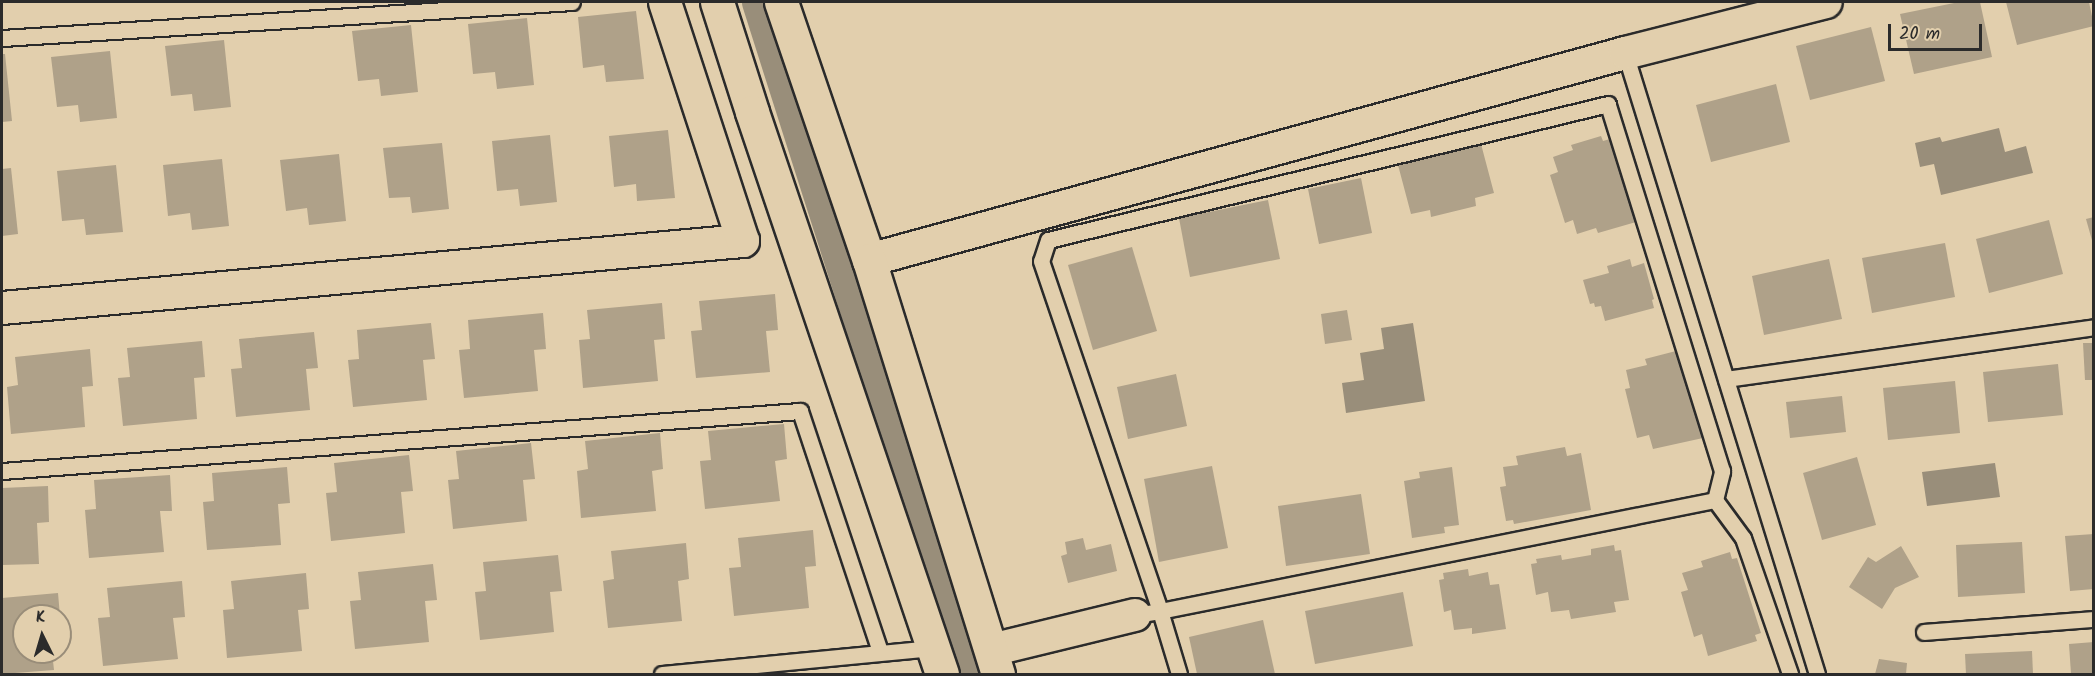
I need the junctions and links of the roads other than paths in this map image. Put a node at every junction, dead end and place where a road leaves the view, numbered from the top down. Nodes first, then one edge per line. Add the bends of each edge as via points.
1 (572, 2) edge
2 (665, 2) edge
3 (717, 2) edge
4 (782, 2) edge
5 (1826, 2) edge
6 (2, 38) edge
7 (1625, 53) junction
8 (868, 260) junction
9 (2, 308) edge
10 (2094, 327) edge
11 (1726, 379) junction
12 (2, 471) edge
13 (1715, 500) junction
14 (1147, 613) junction
15 (2094, 619) edge
16 (1924, 632) dead end
17 (880, 652) junction
18 (994, 662) edge
19 (935, 666) edge
20 (662, 675) edge
21 (1179, 675) edge
22 (1790, 675) edge
23 (1816, 675) edge

1 - 6 lane
2 - 9 street via 743,241
3 - 19 street
4 - 8 street
5 - 7 street
7 - 8 street
7 - 11 lane
8 - 18 street
10 - 11 lane
11 - 23 lane
12 - 17 lane via 800,411
13 - 14 lane
13 - 14 lane via 1722,471 1608,104 1048,240 1041,261
13 - 22 lane via 1743,538
14 - 18 street
14 - 21 lane
15 - 16 lane
17 - 19 lane
17 - 20 lane

